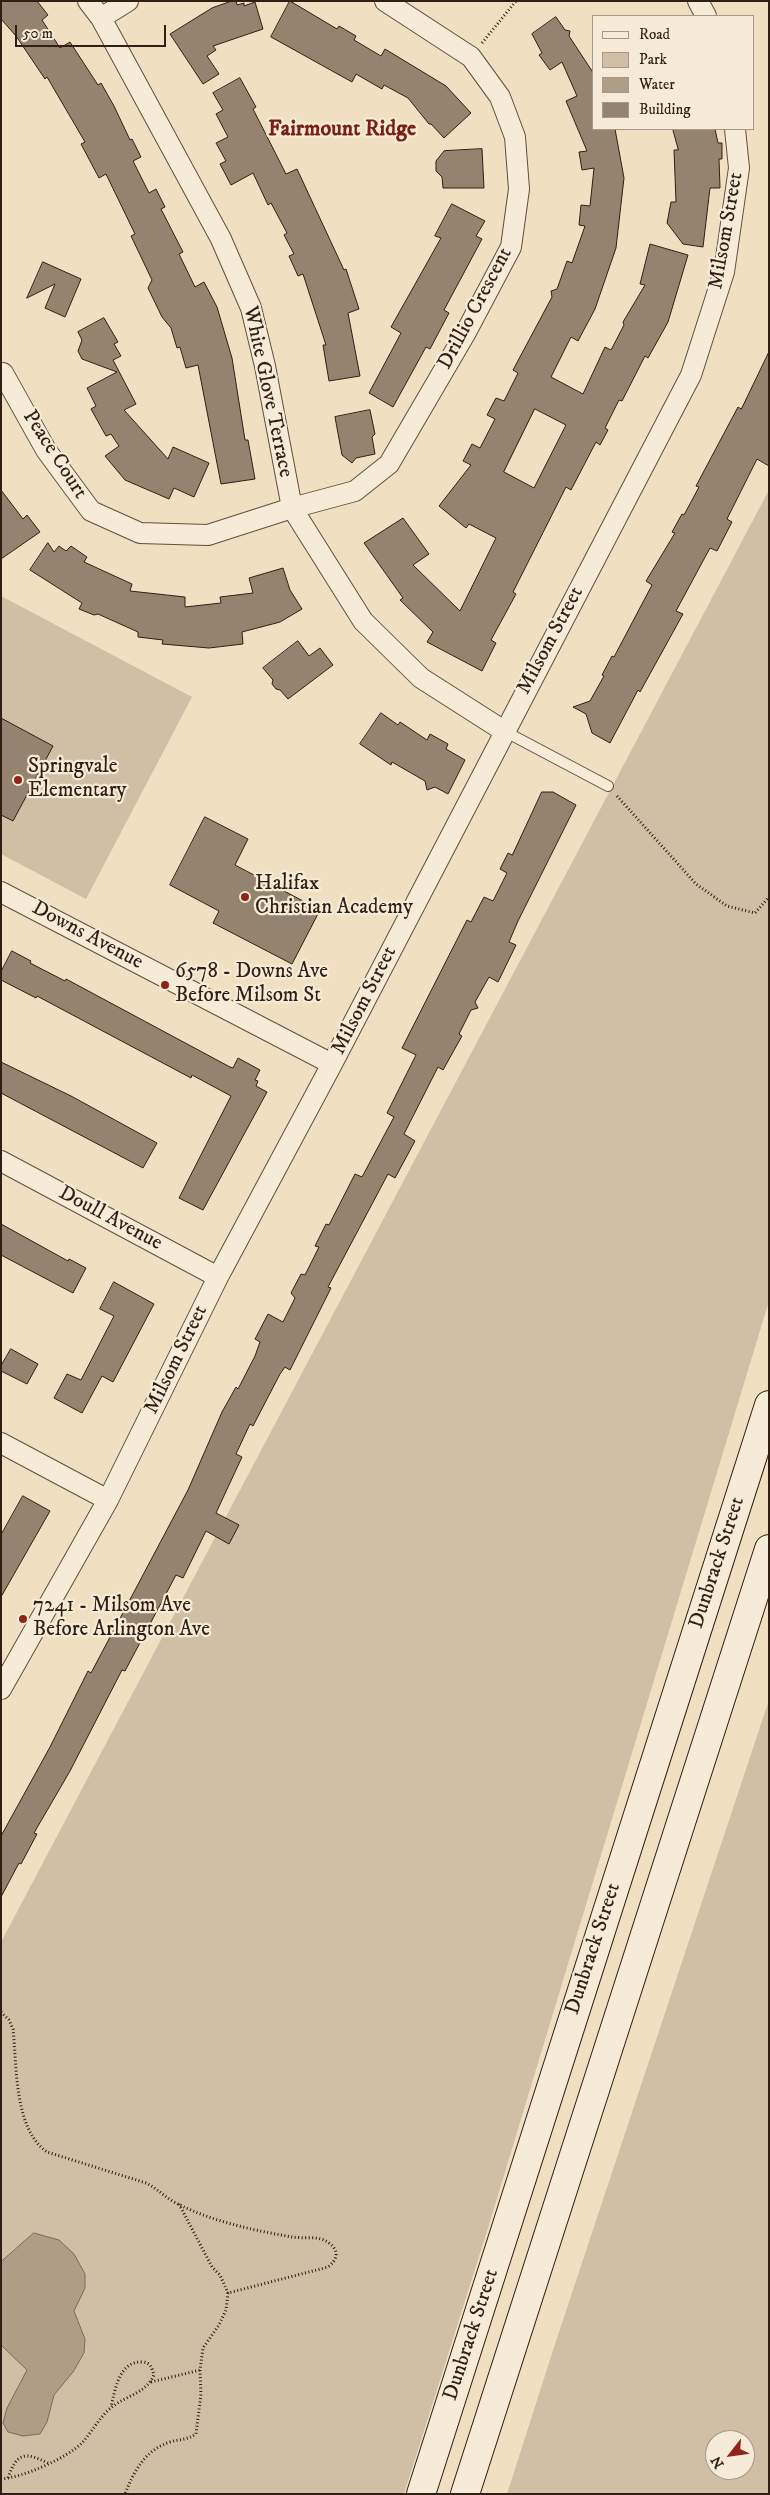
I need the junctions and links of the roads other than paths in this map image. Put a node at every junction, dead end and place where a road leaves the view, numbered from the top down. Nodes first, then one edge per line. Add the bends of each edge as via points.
1 (88, 1) edge
2 (128, 1) edge
3 (384, 1) edge
4 (698, 1) edge
5 (705, 15) edge
6 (101, 18) junction
7 (735, 130) edge
8 (3, 373) dead end
9 (292, 508) junction
10 (504, 731) junction
11 (608, 786) road end
12 (1, 892) edge
13 (332, 1064) junction
14 (1, 1161) edge
15 (218, 1277) junction
16 (769, 1405) edge
17 (1, 1443) edge
18 (108, 1500) junction
19 (769, 1549) edge
20 (1, 1689) edge
21 (421, 2494) edge
22 (465, 2494) edge

1 - 6 street, White Glove Terrace
2 - 6 street
3 - 9 street, Drillio Crescent via 471,57 500,98 515,138 518,190 511,247 465,334 389,464 355,491
4 - 5 street
6 - 9 street, White Glove Terrace via 221,239 251,308
7 - 10 street, Milsom Street via 739,168 724,272 690,375
8 - 9 street, Peace Court via 46,450 91,510 140,533 208,535
9 - 10 street, White Glove Terrace via 363,621 421,678
10 - 11 lane
10 - 13 street, Milsom Street
12 - 13 street, Downs Avenue
13 - 15 street, Milsom Street
14 - 15 street, Doull Avenue
15 - 18 street, Milsom Street
16 - 21 main road, Dunbrack Street
17 - 18 street
18 - 20 street, Milsom Street
19 - 22 main road, Dunbrack Street

